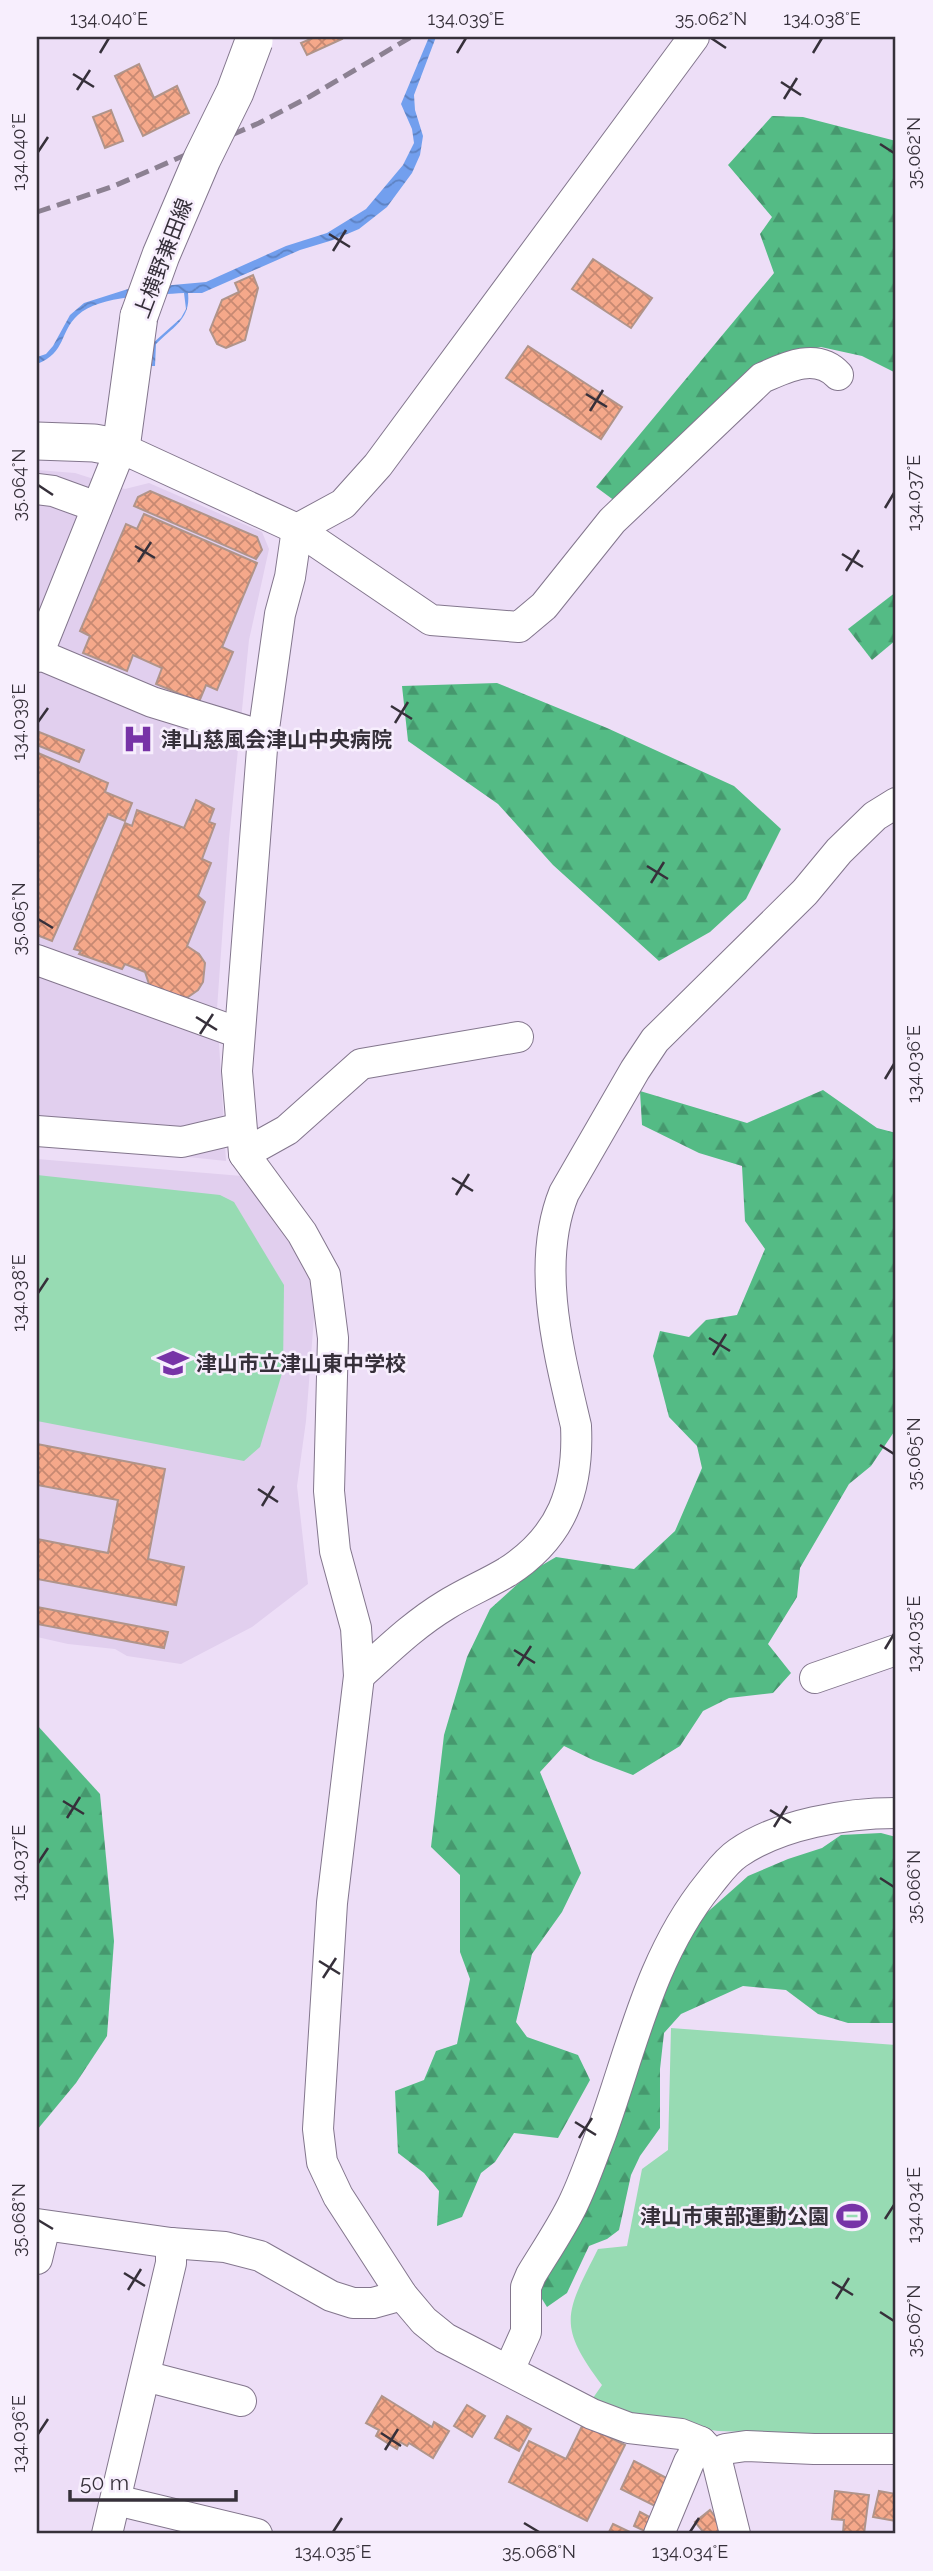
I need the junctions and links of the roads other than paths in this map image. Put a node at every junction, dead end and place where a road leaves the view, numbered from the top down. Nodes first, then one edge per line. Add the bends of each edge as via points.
1 (694, 37) edge
2 (254, 39) edge
3 (838, 375) dead end
4 (37, 441) edge
5 (121, 448) junction
6 (37, 489) edge
7 (97, 507) junction
8 (297, 529) junction
9 (37, 655) edge
10 (263, 736) junction
11 (896, 803) edge
12 (37, 960) edge
13 (239, 1033) junction
14 (518, 1037) dead end
15 (37, 1131) edge
16 (243, 1141) junction
17 (896, 1650) edge
18 (359, 1676) junction
19 (815, 1678) dead end
20 (896, 1813) edge
21 (41, 2225) edge
22 (171, 2243) junction
23 (37, 2259) edge
24 (402, 2295) junction
25 (509, 2370) junction
26 (145, 2376) junction
27 (241, 2401) dead end
28 (709, 2449) junction
29 (896, 2449) edge
30 (116, 2500) junction
31 (246, 2533) edge
32 (107, 2534) edge
33 (659, 2534) edge
34 (735, 2534) edge

1 - 8 street via 377,465 343,503
2 - 5 main road, 上横野兼田線, bridge via 139,316
3 - 8 street via 830,366 816,363 790,365 762,378 612,521 544,606 519,627 431,621
4 - 5 main road
5 - 7 street
5 - 8 street
6 - 7 street
7 - 9 street
8 - 10 street
9 - 10 street via 152,702
10 - 13 street
11 - 18 street via 875,816 806,892 655,1040 564,1193 556,1212 552,1293 577,1449 559,1522 526,1558 419,1623
12 - 13 street
13 - 16 street
14 - 16 street via 361,1064 287,1130
15 - 16 street via 182,1142
16 - 18 street via 325,1275 333,1338 329,1491 335,1551 356,1628
17 - 19 street
18 - 24 street via 332,1903 318,2129 322,2162 338,2196
20 - 25 street via 864,1813 776,1834 725,1864 691,1907 656,1972 573,2204 526,2287 526,2332
21 - 22 street
21 - 23 street
22 - 24 street via 225,2247 260,2256 331,2296 353,2303
22 - 26 street via 171,2263
24 - 25 street via 445,2338
25 - 28 street via 593,2414 629,2428 681,2434
26 - 27 street
26 - 30 street
28 - 29 street
28 - 33 street via 690,2462
28 - 34 street
30 - 31 street
30 - 32 street

